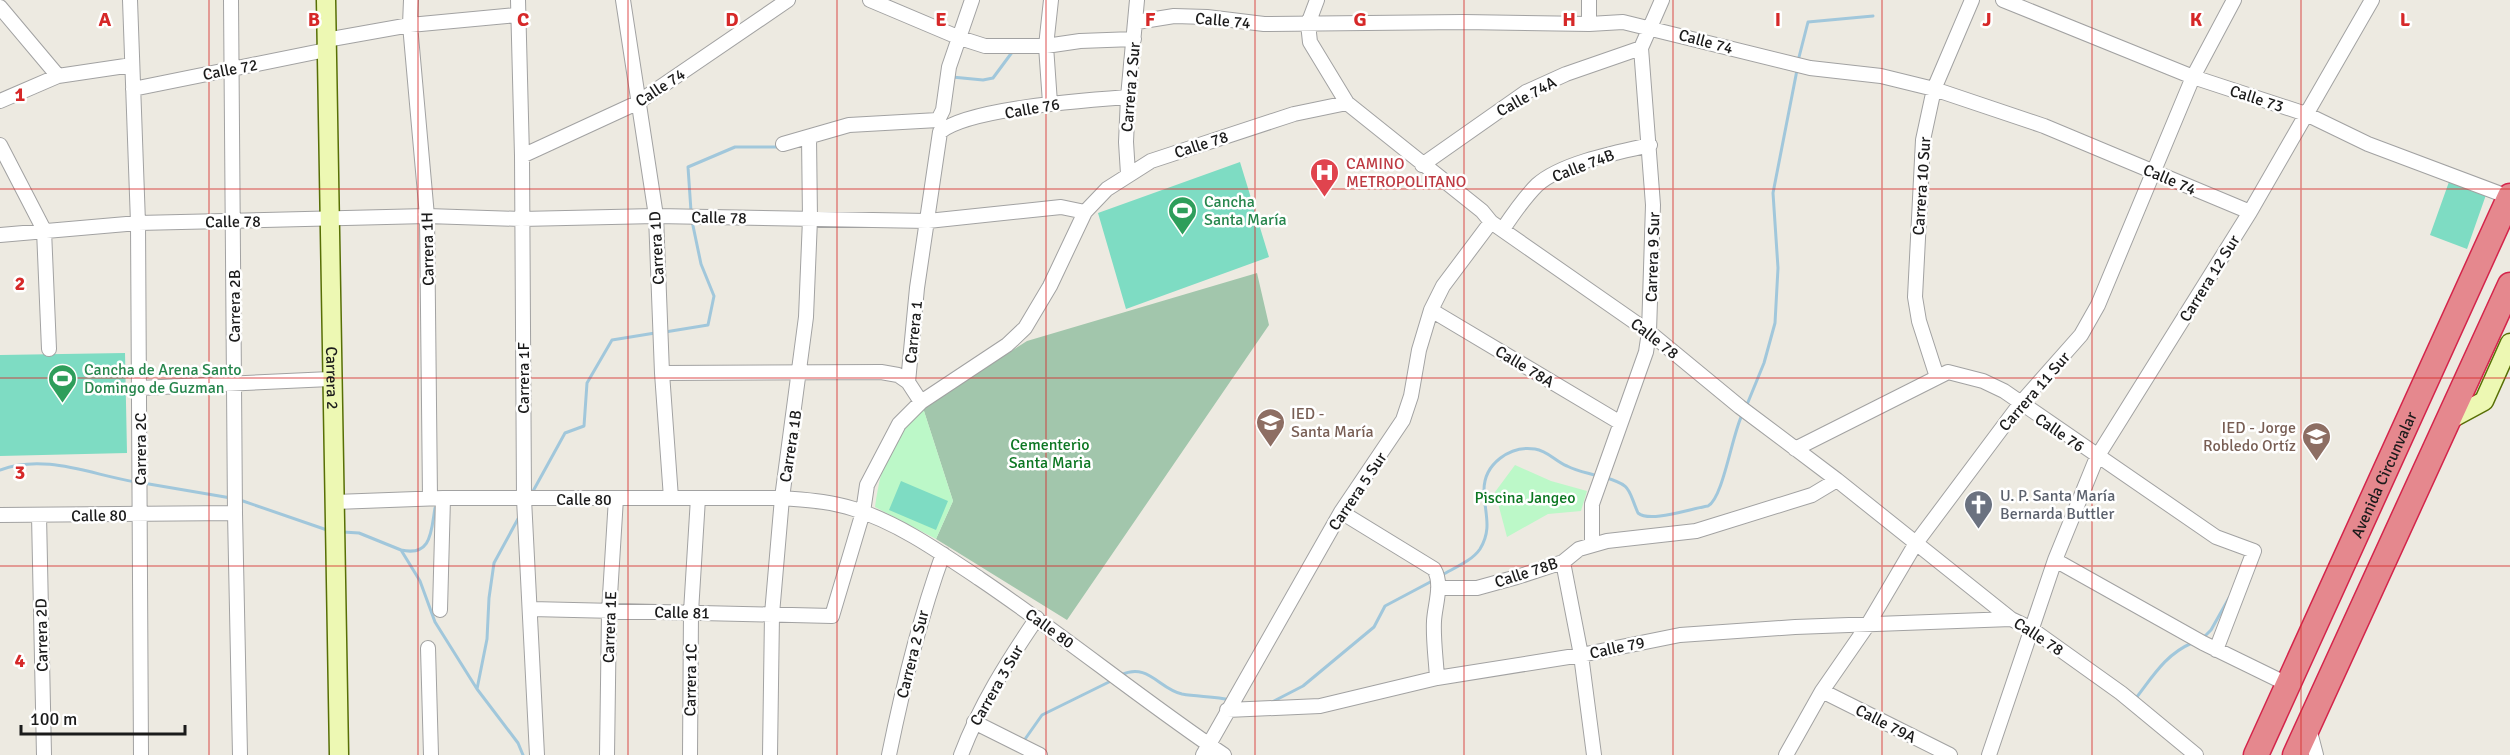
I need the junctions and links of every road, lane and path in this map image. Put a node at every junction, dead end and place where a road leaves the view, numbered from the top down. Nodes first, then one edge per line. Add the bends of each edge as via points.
1 (130, 0) edge
2 (231, 0) edge
3 (326, 0) edge
4 (411, 0) edge
5 (518, 0) edge
6 (623, 0) edge
7 (788, 0) edge
8 (870, 0) edge
9 (972, 0) edge
10 (1051, 0) edge
11 (1137, 0) edge
12 (1317, 0) edge
13 (1589, 0) edge
14 (1662, 0) edge
15 (1972, 0) edge
16 (2003, 0) edge
17 (2234, 0) edge
18 (2372, 0) edge
19 (0, 7) edge
20 (517, 15) junction
21 (1137, 22) junction
22 (1308, 24) junction
23 (1589, 24) junction
24 (410, 25) junction
25 (1651, 27) junction
26 (960, 38) junction
27 (1134, 39) junction
28 (326, 45) junction
29 (1046, 46) junction
30 (1641, 48) junction
31 (132, 65) junction
32 (231, 69) junction
33 (58, 76) junction
34 (2193, 77) junction
35 (133, 89) junction
36 (1934, 89) junction
37 (1128, 97) junction
38 (0, 101) edge
39 (637, 103) junction
40 (1347, 103) junction
41 (1050, 104) junction
42 (2306, 114) junction
43 (939, 126) junction
44 (809, 141) junction
45 (783, 144) dead end
46 (1650, 144) junction
47 (0, 146) edge
48 (522, 156) junction
49 (1422, 165) junction
50 (2153, 172) junction
51 (1128, 174) junction
52 (2510, 197) edge
53 (1085, 212) junction
54 (2250, 212) junction
55 (427, 216) junction
56 (656, 216) junction
57 (521, 219) junction
58 (810, 219) junction
59 (329, 220) junction
60 (233, 221) junction
61 (928, 221) junction
62 (138, 223) junction
63 (1497, 225) junction
64 (44, 230) junction
65 (0, 236) edge
66 (2510, 285) edge
67 (1431, 310) junction
68 (1649, 332) junction
69 (2510, 343) edge
70 (49, 349) dead end
71 (801, 371) junction
72 (662, 373) junction
73 (1937, 377) junction
74 (330, 379) junction
75 (908, 382) junction
76 (234, 383) junction
77 (140, 388) junction
78 (921, 402) junction
79 (2020, 404) junction
80 (2447, 421) junction
81 (1620, 422) junction
82 (1795, 449) junction
83 (2097, 457) junction
84 (1837, 480) junction
85 (867, 485) junction
86 (436, 498) junction
87 (616, 498) junction
88 (672, 498) junction
89 (698, 498) junction
90 (782, 498) junction
91 (524, 499) junction
92 (334, 502) junction
93 (832, 503) junction
94 (235, 510) junction
95 (863, 512) junction
96 (1341, 512) junction
97 (140, 514) junction
98 (0, 515) edge
99 (39, 515) junction
100 (1916, 543) junction
101 (1592, 544) junction
102 (943, 555) junction
103 (2055, 560) junction
104 (1563, 562) junction
105 (1438, 581) junction
106 (531, 609) junction
107 (440, 610) dead end
108 (609, 612) junction
109 (691, 612) junction
110 (772, 614) junction
111 (1037, 618) junction
112 (2011, 619) junction
113 (1867, 626) junction
114 (2030, 628) junction
115 (428, 648) dead end
116 (2216, 650) junction
117 (1581, 655) junction
118 (1437, 678) junction
119 (2289, 685) junction
120 (1822, 691) junction
121 (1227, 710) junction
122 (974, 722) junction
123 (2308, 725) junction
124 (1206, 750) edge
125 (44, 755) edge
126 (141, 755) edge
127 (240, 755) edge
128 (339, 755) edge
129 (431, 755) edge
130 (537, 755) edge
131 (607, 755) edge
132 (690, 755) edge
133 (770, 755) edge
134 (889, 755) edge
135 (961, 755) edge
136 (1040, 755) edge
137 (1224, 755) edge
138 (1594, 755) edge
139 (1786, 755) edge
140 (1950, 755) edge
141 (1989, 755) edge
142 (2196, 755) edge
143 (2256, 755) edge
144 (2295, 755) edge
145 (2316, 755) edge

1 - 31 street, Carrera 2C
2 - 32 street, Carrera 2B
3 - 28 street, Carrera 2
4 - 24 street, Carrera 1H
5 - 20 street, Carrera 1F
6 - 39 street, Carrera 1D
7 - 39 street, Calle 74
8 - 26 street
9 - 26 street, Carrera 1
10 - 29 street
11 - 21 street, Carrera 2 Sur
12 - 22 street
13 - 23 street
14 - 25 street, Carrera 9 Sur
15 - 36 street, Carrera 10 Sur
16 - 34 street, Calle 73
17 - 34 street, Carrera 11 Sur
18 - 42 street, Carrera 12 Sur
19 - 33 street
20 - 24 street, Calle 72
20 - 48 street, Carrera 1F
21 - 22 street, Calle 74 via 1207,16 1264,24
21 - 27 street, Carrera 2 Sur
22 - 23 street, Calle 74
22 - 40 street via 1311,42
23 - 25 street, Calle 74 via 1623,22
24 - 28 street, Calle 72
24 - 55 street, Carrera 1H
25 - 30 street, Carrera 9 Sur
25 - 36 street, Calle 74 via 1798,65 1881,76
26 - 29 street via 985,46
26 - 43 street, Carrera 1 via 949,67
27 - 29 street
27 - 37 street, Carrera 2 Sur
28 - 32 street, Calle 72
28 - 59 street, Carrera 2
29 - 41 street
30 - 46 street, Carrera 9 Sur
30 - 49 street, Calle 74A via 1526,92
31 - 33 street
31 - 35 street, Carrera 2C
32 - 35 street, Calle 72
32 - 60 street, Carrera 2B
33 - 38 street
34 - 42 street, Calle 73
34 - 50 street, Carrera 11 Sur
35 - 62 street, Carrera 2C
36 - 50 street, Calle 74 via 2044,126
36 - 73 street, Carrera 10 Sur via 1923,140 1916,297 1919,321
37 - 41 street, Calle 76
37 - 51 street, Carrera 2 Sur
39 - 48 street, Calle 74
39 - 56 street, Carrera 1D
40 - 49 street, Calle 78
40 - 51 street, Calle 78 via 1294,114 1151,160
41 - 43 street, Calle 76
42 - 52 street, Calle 73 via 2368,144
42 - 54 street, Carrera 12 Sur
43 - 44 street, Calle 76 via 849,126
43 - 61 street, Carrera 1
44 - 45 street, Calle 76
44 - 58 street, Carrera 1B
46 - 63 street, Calle 74B via 1607,154 1538,184
46 - 68 street, Carrera 9 Sur via 1653,205
47 - 64 street
48 - 57 street, Carrera 1F
49 - 63 street, Calle 78
50 - 54 street, Calle 74
50 - 79 street, Carrera 11 Sur via 2098,305 2081,335
51 - 53 street, Calle 78
52 - 119 highway, Avenida Circunvalar
53 - 61 street, Calle 78 via 1050,208
53 - 78 street via 1025,328 1007,345
54 - 83 street, Carrera 12 Sur
55 - 57 street, Calle 78
55 - 59 street, Calle 78
55 - 86 street, Carrera 1H
56 - 57 street, Calle 78
56 - 58 street, Calle 78
56 - 72 street, Carrera 1D
57 - 91 street, Carrera 1F
58 - 61 street, Calle 78
58 - 71 street, Carrera 1B
59 - 60 street, Calle 78
59 - 74 street, Carrera 2
60 - 62 street, Calle 78
60 - 76 street, Carrera 2B
61 - 75 street, Carrera 1
62 - 64 street, Calle 78
62 - 77 street, Carrera 2C
63 - 67 street, Carrera 5 Sur via 1443,286
63 - 68 street, Calle 78
64 - 65 street, Calle 78
64 - 70 street
66 - 80 highway, Avenida Circunvalar
67 - 81 street, Calle 78A
67 - 96 street, Carrera 5 Sur via 1403,420
68 - 81 street, Carrera 9 Sur via 1646,352
68 - 82 street, Calle 78
69 - 80 street via 2484,401
71 - 72 street
71 - 75 street via 881,372
71 - 90 street, Carrera 1B
72 - 88 street, Carrera 1D
73 - 79 street, Calle 76 via 1948,372 1961,373 2004,391
73 - 82 street, Calle 76
74 - 76 street
74 - 92 street, Carrera 2
75 - 78 street, Carrera 1
76 - 77 street
76 - 94 street, Carrera 2B
77 - 97 street, Carrera 2C
78 - 85 street via 899,424
79 - 83 street, Calle 76
79 - 100 street, Carrera 11 Sur
80 - 123 highway, Avenida Circunvalar
81 - 101 street, Carrera 9 Sur via 1590,514
82 - 84 street, Calle 78
83 - 103 street, Carrera 12 Sur
83 - 116 street, Calle 76 via 2216,537 2253,550
84 - 100 street, Calle 78
84 - 101 street, Calle 78B via 1812,495 1696,531
85 - 93 street, Calle 80 via 853,496
85 - 95 street
86 - 91 street, Calle 80
86 - 92 street, Calle 80
86 - 107 street, Carrera 1H
87 - 88 street, Calle 80
87 - 91 street, Calle 80
87 - 108 street, Carrera 1E
88 - 89 street, Calle 80
89 - 90 street, Calle 80
89 - 109 street, Carrera 1C
90 - 93 street, Calle 80
90 - 110 street, Carrera 1B
91 - 106 street, Carrera 1F
92 - 128 street, Carrera 2
93 - 95 street, Calle 80
94 - 97 street, Calle 80
94 - 127 street, Carrera 2B
95 - 102 street, Calle 80
95 - 110 street, Calle 81 via 832,616
96 - 105 street via 1434,568
96 - 121 street, Carrera 5 Sur
97 - 99 street, Calle 80
97 - 126 street, Carrera 2C
98 - 99 street, Calle 80
99 - 125 street, Carrera 2D
100 - 112 street, Calle 78
100 - 113 street, Carrera 11 Sur
101 - 104 street, Calle 78B
102 - 111 street, Calle 80
102 - 134 street, Carrera 2 Sur via 914,644
103 - 114 street, Carrera 12 Sur
103 - 116 street
104 - 105 street, Calle 78B via 1477,588
104 - 117 street
105 - 118 street via 1434,622
106 - 108 street, Calle 81
106 - 130 street, Carrera 1F
108 - 109 street, Calle 81
108 - 131 street, Carrera 1E
109 - 110 street, Calle 81
109 - 132 street, Carrera 1C
110 - 133 street, Carrera 1B
111 - 122 street, Carrera 3 Sur via 1004,665
111 - 124 street, Calle 80
112 - 113 street, Calle 79
112 - 114 street, Calle 78
113 - 117 street, Calle 79 via 1680,634
113 - 120 street, Carrera 11 Sur
114 - 141 street, Carrera 12 Sur
114 - 142 street, Calle 78 via 2121,693
115 - 129 street
116 - 119 street
117 - 118 street, Calle 79
117 - 138 street
118 - 121 street, Calle 79 via 1320,706
119 - 143 highway, Avenida Circunvalar
120 - 139 street, Carrera 11 Sur
120 - 140 street, Calle 79A
121 - 124 street, Carrera 5 Sur
122 - 135 street, Carrera 3 Sur
122 - 136 street
123 - 144 highway, Avenida Circunvalar
123 - 145 street
124 - 137 street, Calle 80

